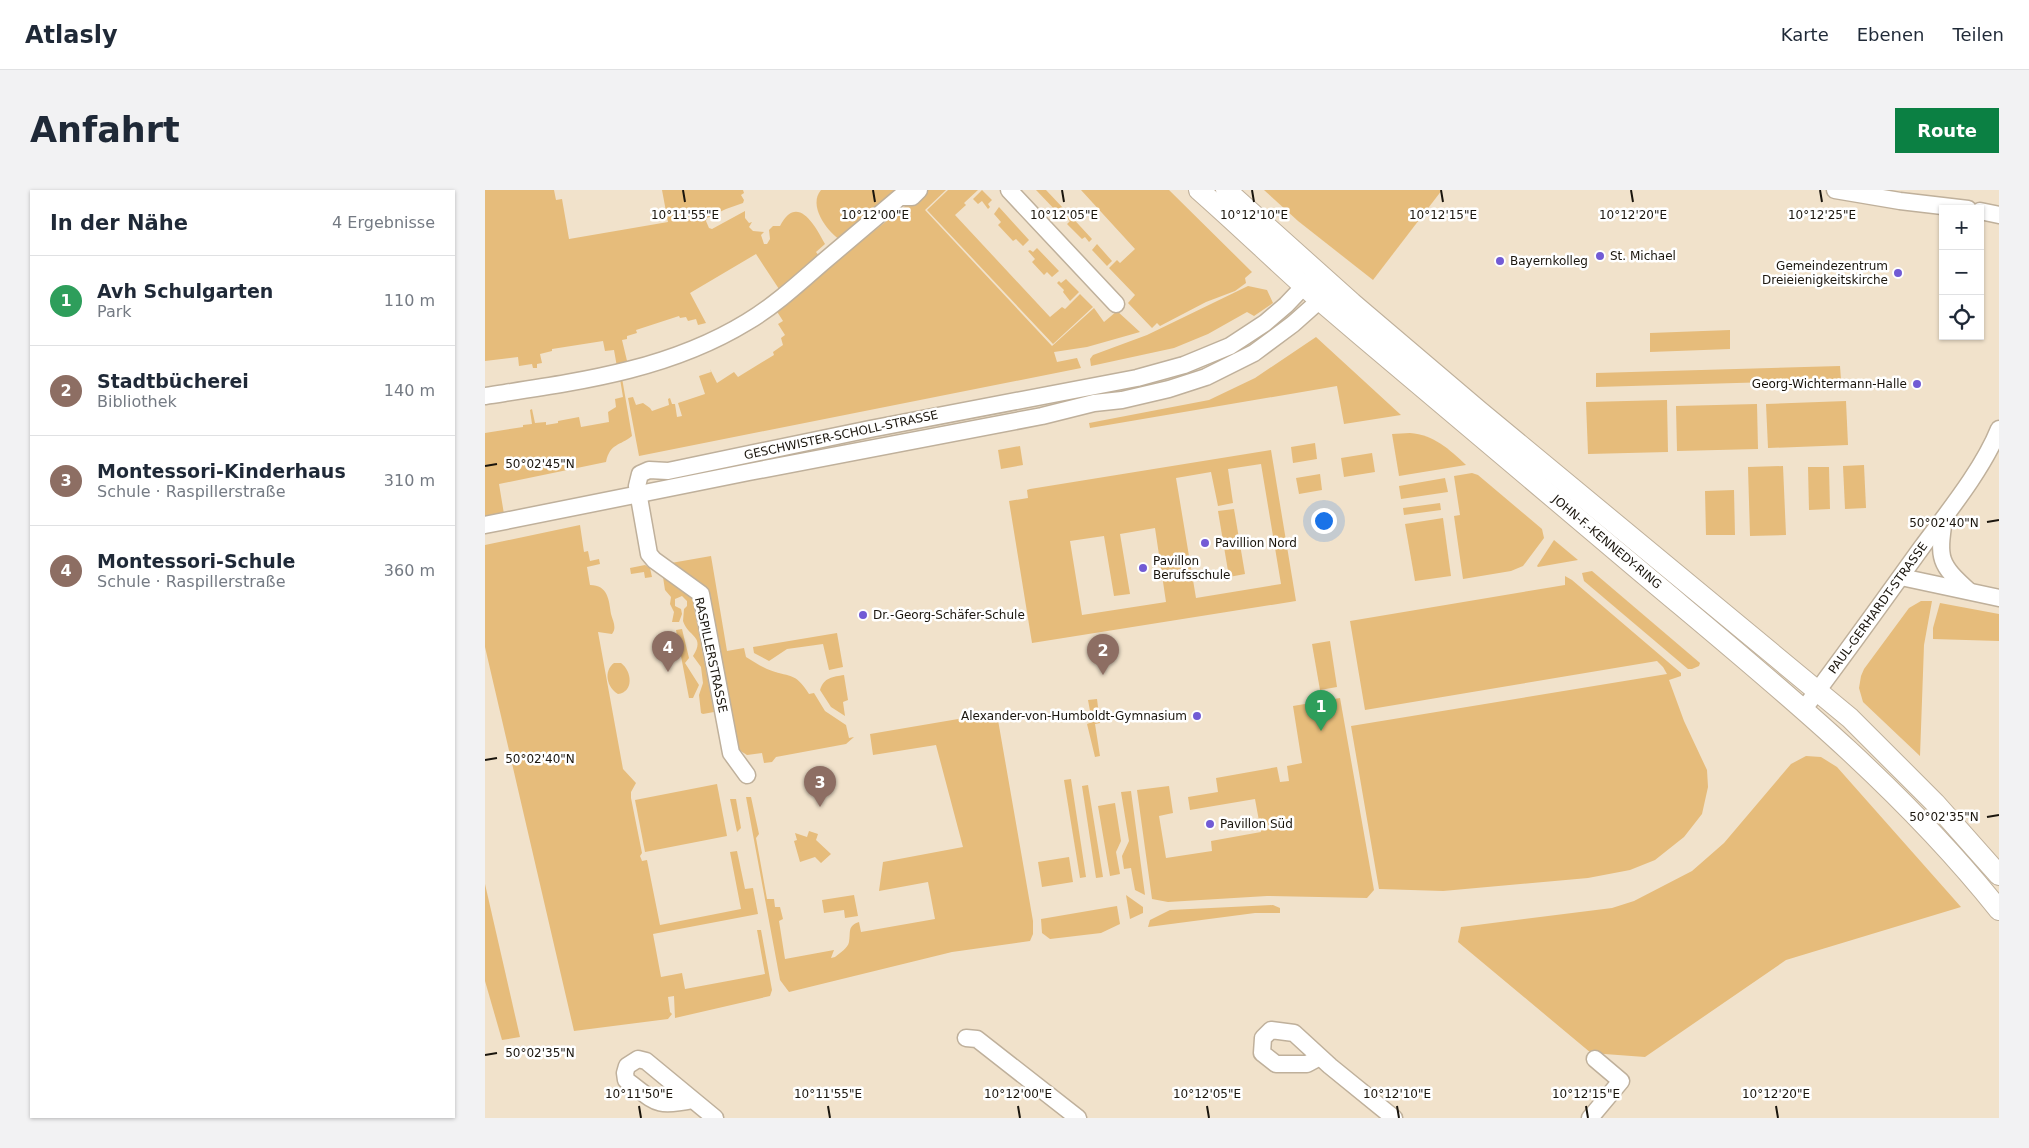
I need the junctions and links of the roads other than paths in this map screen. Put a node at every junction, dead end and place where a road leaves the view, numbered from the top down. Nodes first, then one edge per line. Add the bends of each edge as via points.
1 (919, 190) edge
2 (1009, 190) edge
3 (1199, 190) edge
4 (1226, 190) edge
5 (1835, 190) edge
6 (901, 193) edge
7 (1939, 206) edge
8 (1984, 212) edge
9 (1999, 215) edge
10 (1324, 278) junction
11 (1305, 285) junction
12 (1320, 300) junction
13 (1116, 304) dead end
14 (1064, 392) junction
15 (485, 396) edge
16 (1062, 412) junction
17 (1999, 429) edge
18 (638, 494) junction
19 (1944, 517) junction
20 (485, 525) edge
21 (1901, 577) junction
22 (1970, 592) junction
23 (1999, 598) edge
24 (1817, 692) junction
25 (1803, 710) junction
26 (747, 775) dead end
27 (1999, 875) edge
28 (1999, 910) edge
29 (966, 1038) dead end
30 (1320, 1057) dead end
31 (1595, 1059) dead end
32 (693, 1100) dead end
33 (715, 1118) edge
34 (1078, 1118) edge
35 (1394, 1118) edge
36 (1590, 1118) edge

1 - 6 street via 912,197
2 - 13 street
3 - 11 main road, JOHN-F.-KENNEDY-RING
4 - 10 main road, JOHN-F.-KENNEDY-RING
5 - 7 street
6 - 15 street via 767,309 714,340 635,369
8 - 9 street
10 - 11 street, GESCHWISTER-SCHOLL-STRASSE
10 - 12 street
10 - 24 main road, JOHN-F.-KENNEDY-RING
11 - 12 main road, JOHN-F.-KENNEDY-RING
11 - 14 street, GESCHWISTER-SCHOLL-STRASSE via 1265,323 1230,346 1197,361 1137,378
12 - 16 street, GESCHWISTER-SCHOLL-STRASSE via 1254,353 1206,377 1169,389
12 - 25 main road, JOHN-F.-KENNEDY-RING
14 - 16 street via 1060,403
14 - 18 street, GESCHWISTER-SCHOLL-STRASSE via 668,471 649,470 640,474 637,480
16 - 18 street, GESCHWISTER-SCHOLL-STRASSE
17 - 19 street, PAUL-GERHARDT-STRASSE via 1988,453
18 - 20 street, GESCHWISTER-SCHOLL-STRASSE
18 - 26 street, RASPILLERSTRASSE via 652,558 701,594 731,753
19 - 21 street, PAUL-GERHARDT-STRASSE
19 - 22 street via 1940,547 1943,561
21 - 22 street
21 - 24 street, PAUL-GERHARDT-STRASSE
22 - 23 street
24 - 25 street, PAUL-GERHARDT-STRASSE
24 - 27 main road, JOHN-F.-KENNEDY-RING via 1850,718 1893,760
25 - 28 main road, JOHN-F.-KENNEDY-RING via 1896,795
29 - 34 street via 977,1039
30 - 35 street
31 - 36 street via 1621,1081
32 - 33 street

